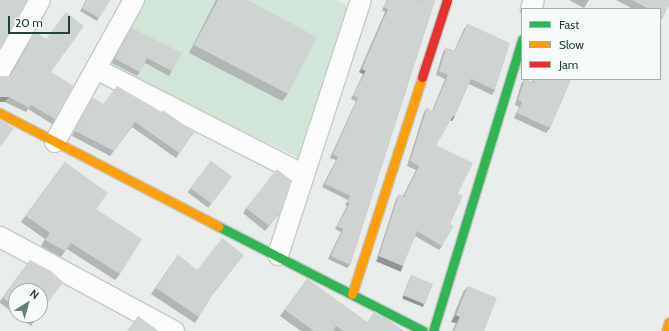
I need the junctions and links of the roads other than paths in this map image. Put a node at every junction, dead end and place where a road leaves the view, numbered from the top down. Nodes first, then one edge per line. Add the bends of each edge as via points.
1 (40, 0) edge
2 (134, 0) edge
3 (447, 0) edge
4 (358, 1) edge
5 (521, 42) edge
6 (96, 69) junction
7 (0, 71) edge
8 (0, 113) edge
9 (55, 142) junction
10 (304, 175) junction
11 (0, 236) edge
12 (278, 255) junction
13 (352, 294) junction
14 (669, 322) edge
15 (174, 331) edge
16 (423, 331) edge
17 (433, 331) edge
18 (666, 331) edge

1 - 7 street
2 - 6 street
3 - 13 street
4 - 10 street
5 - 17 street
6 - 9 street
6 - 10 street
8 - 9 street
9 - 12 street
10 - 12 street
11 - 15 street
12 - 13 street
13 - 16 street
14 - 18 street

